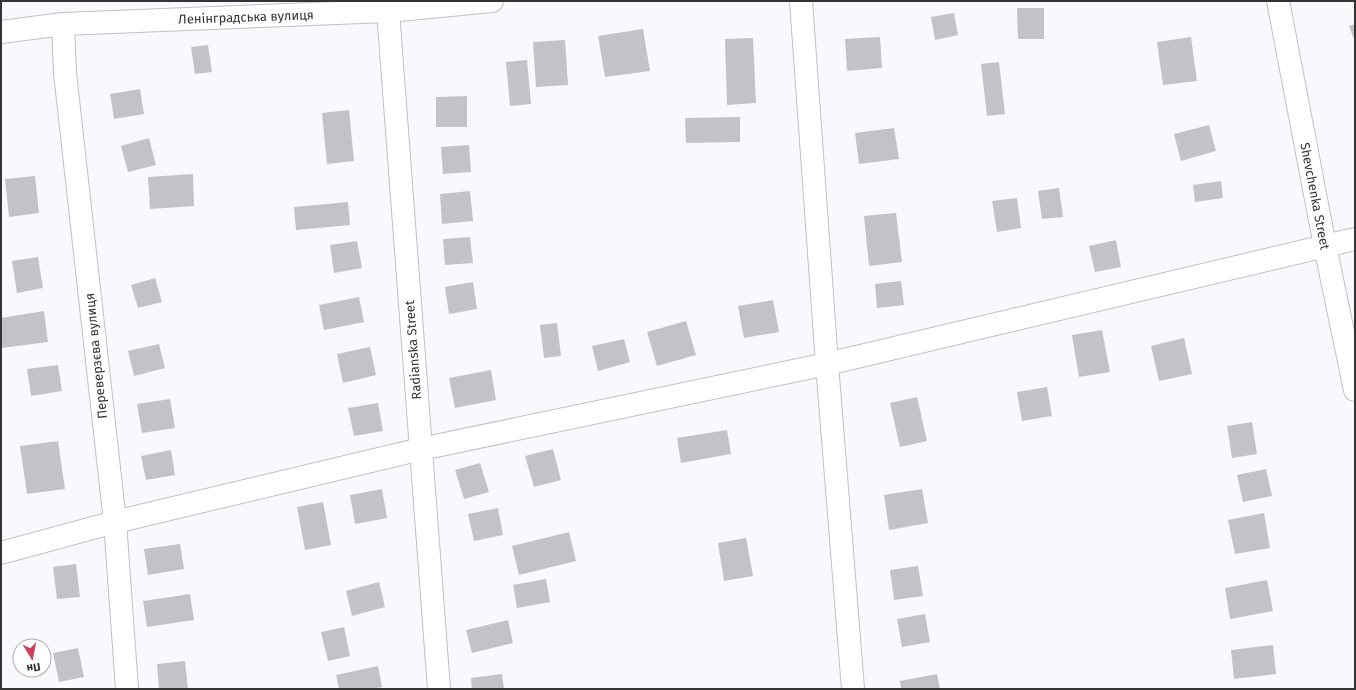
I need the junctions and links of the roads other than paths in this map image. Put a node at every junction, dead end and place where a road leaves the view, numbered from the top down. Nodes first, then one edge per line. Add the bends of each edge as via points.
1 (492, 1) edge
2 (801, 1) edge
3 (1278, 1) edge
4 (388, 11) junction
5 (63, 24) junction
6 (1, 32) edge
7 (1355, 239) edge
8 (1325, 246) junction
9 (827, 364) junction
10 (1355, 390) edge
11 (421, 449) junction
12 (115, 522) junction
13 (1, 553) edge
14 (126, 689) edge
15 (439, 689) edge
16 (853, 689) edge

1 - 4 street, Ленінградська вулиця
2 - 9 street
3 - 8 street, Shevchenka Street
4 - 5 street, Ленінградська вулиця
4 - 11 street, Radianska Street
5 - 6 street, Ленінградська вулиця
5 - 12 street, Переверзєва вулиця via 66,81
7 - 8 street
8 - 9 street
8 - 10 street, Shevchenka Street
9 - 11 street
9 - 16 street
11 - 12 street
11 - 15 street, Radianska Street
12 - 13 street
12 - 14 street, Переверзєва вулиця

